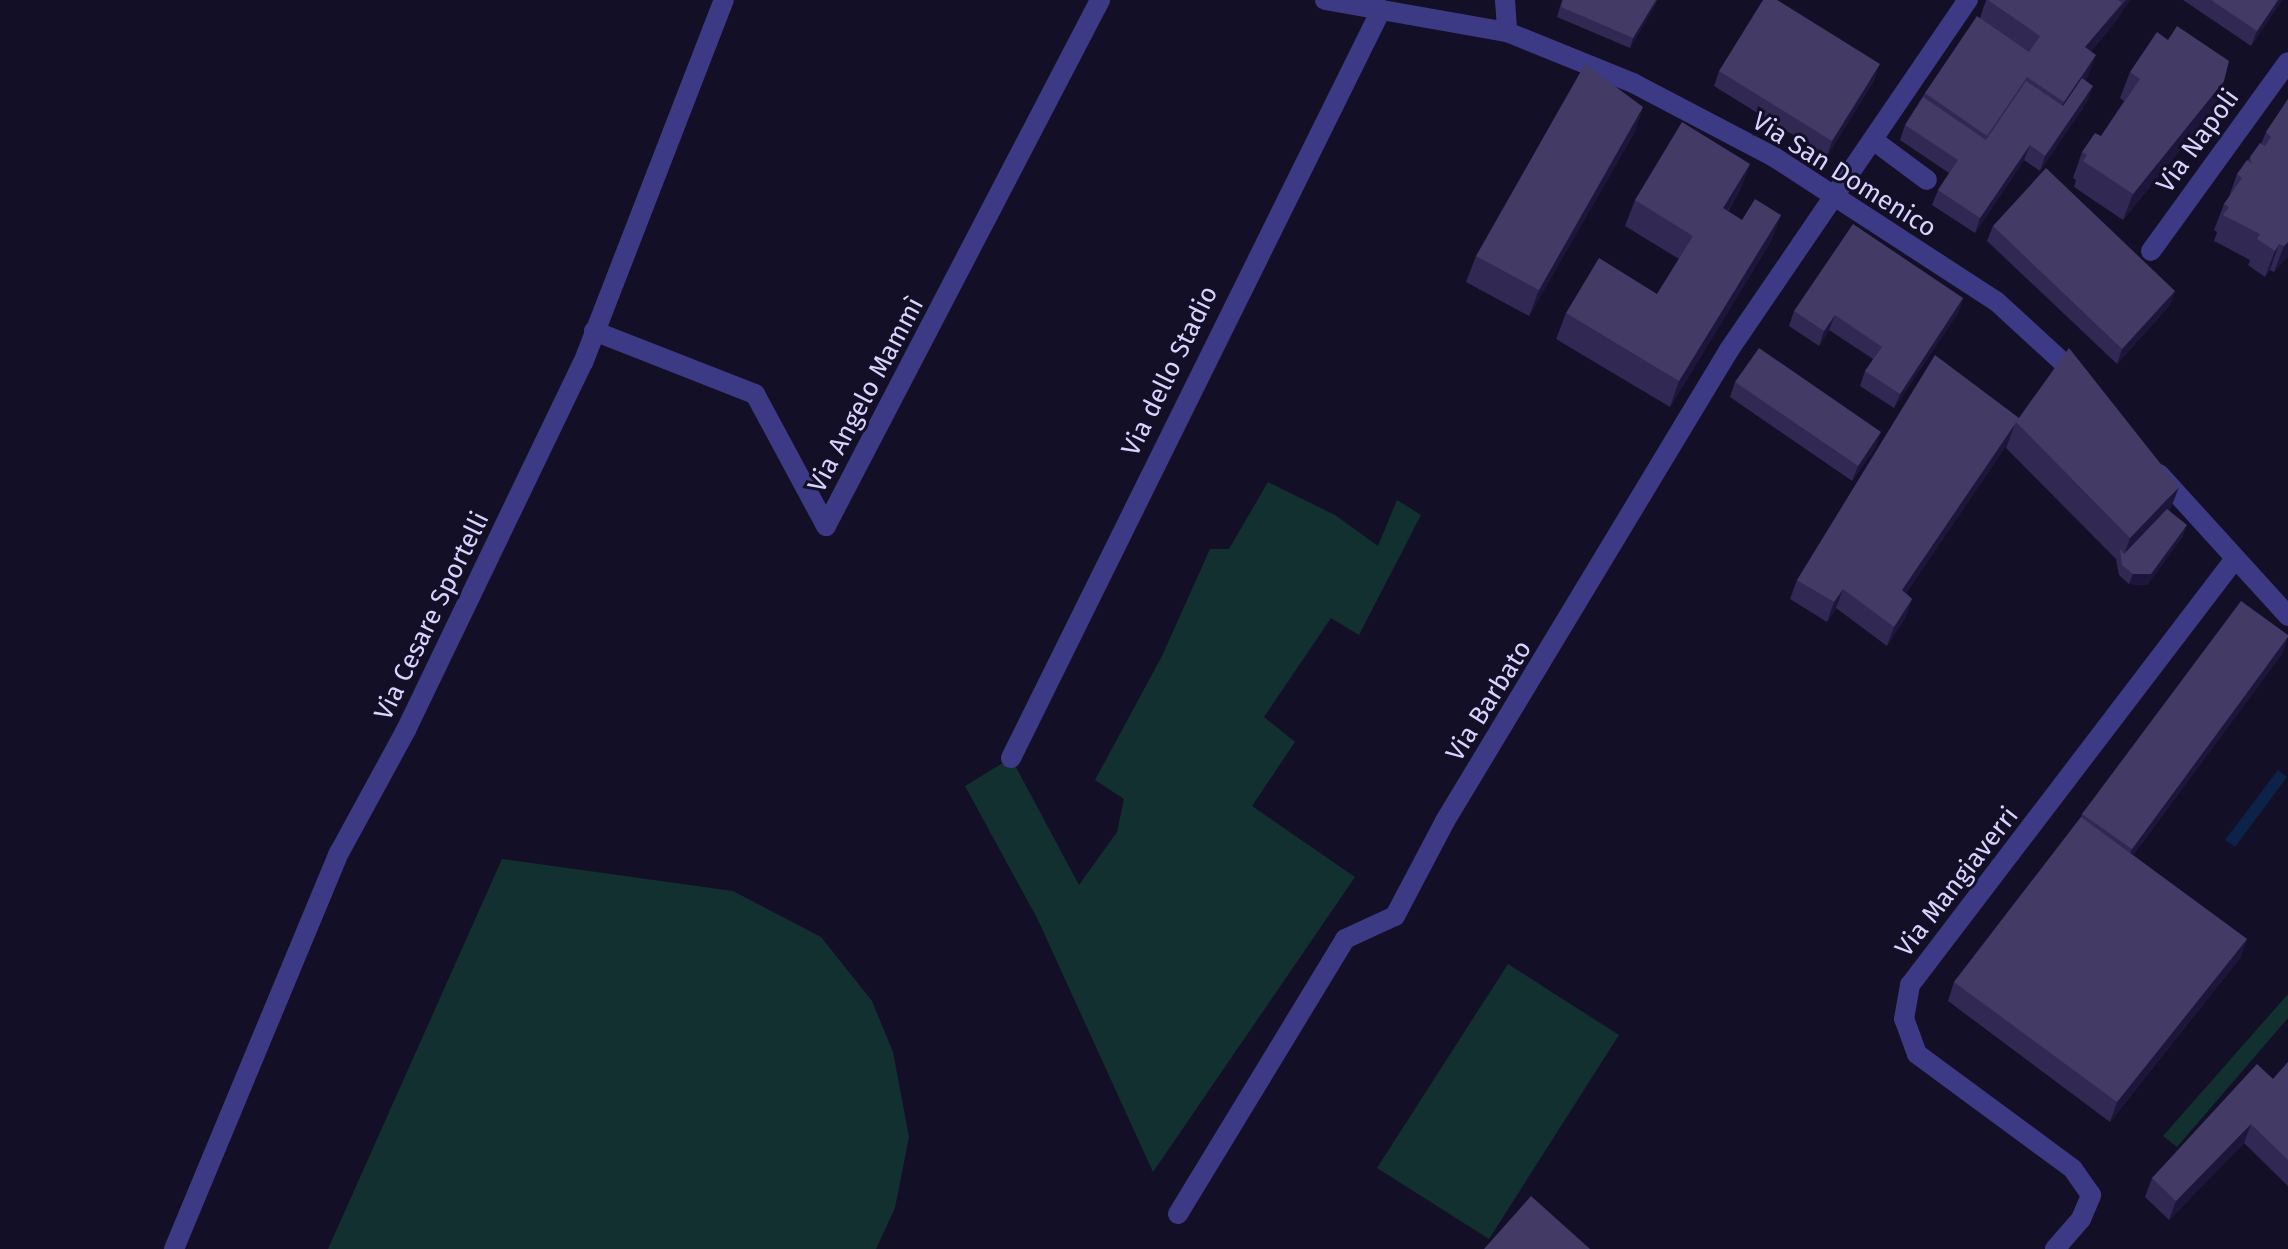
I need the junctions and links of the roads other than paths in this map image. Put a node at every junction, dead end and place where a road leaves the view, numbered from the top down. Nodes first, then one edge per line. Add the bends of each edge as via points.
1 (724, 0) edge
2 (1100, 0) edge
3 (1325, 0) edge
4 (1505, 0) edge
5 (1968, 0) edge
6 (1381, 10) junction
7 (1507, 32) junction
8 (2288, 62) edge
9 (1873, 140) junction
10 (1927, 180) dead end
11 (1833, 197) junction
12 (2151, 251) dead end
13 (594, 331) junction
14 (2097, 399) edge
15 (2145, 457) edge
16 (2234, 560) junction
17 (2288, 616) edge
18 (1011, 758) dead end
19 (1178, 1214) dead end
20 (174, 1249) edge
21 (2055, 1249) edge

1 - 13 street, Via Cesare Sportelli
2 - 13 street, Via Angelo Mammì via 826,526 755,394
3 - 6 street, Via San Domenico
4 - 7 street
5 - 9 street, Via Barbato
6 - 7 street, Via San Domenico
6 - 18 street, Via dello Stadio
7 - 11 street, Via San Domenico via 1633,83 1774,157
8 - 12 street, Via Napoli
9 - 10 street
9 - 11 street, Via Barbato
11 - 14 street, Via San Domenico via 1996,301
11 - 19 street, Via Barbato via 1729,350 1445,821 1395,916 1345,939
13 - 20 street, Via Cesare Sportelli via 406,730 339,853
15 - 16 street
16 - 17 street
16 - 21 street, Via Mangiaverri via 1910,985 1904,1019 1917,1054 2073,1169 2091,1195 2081,1219

